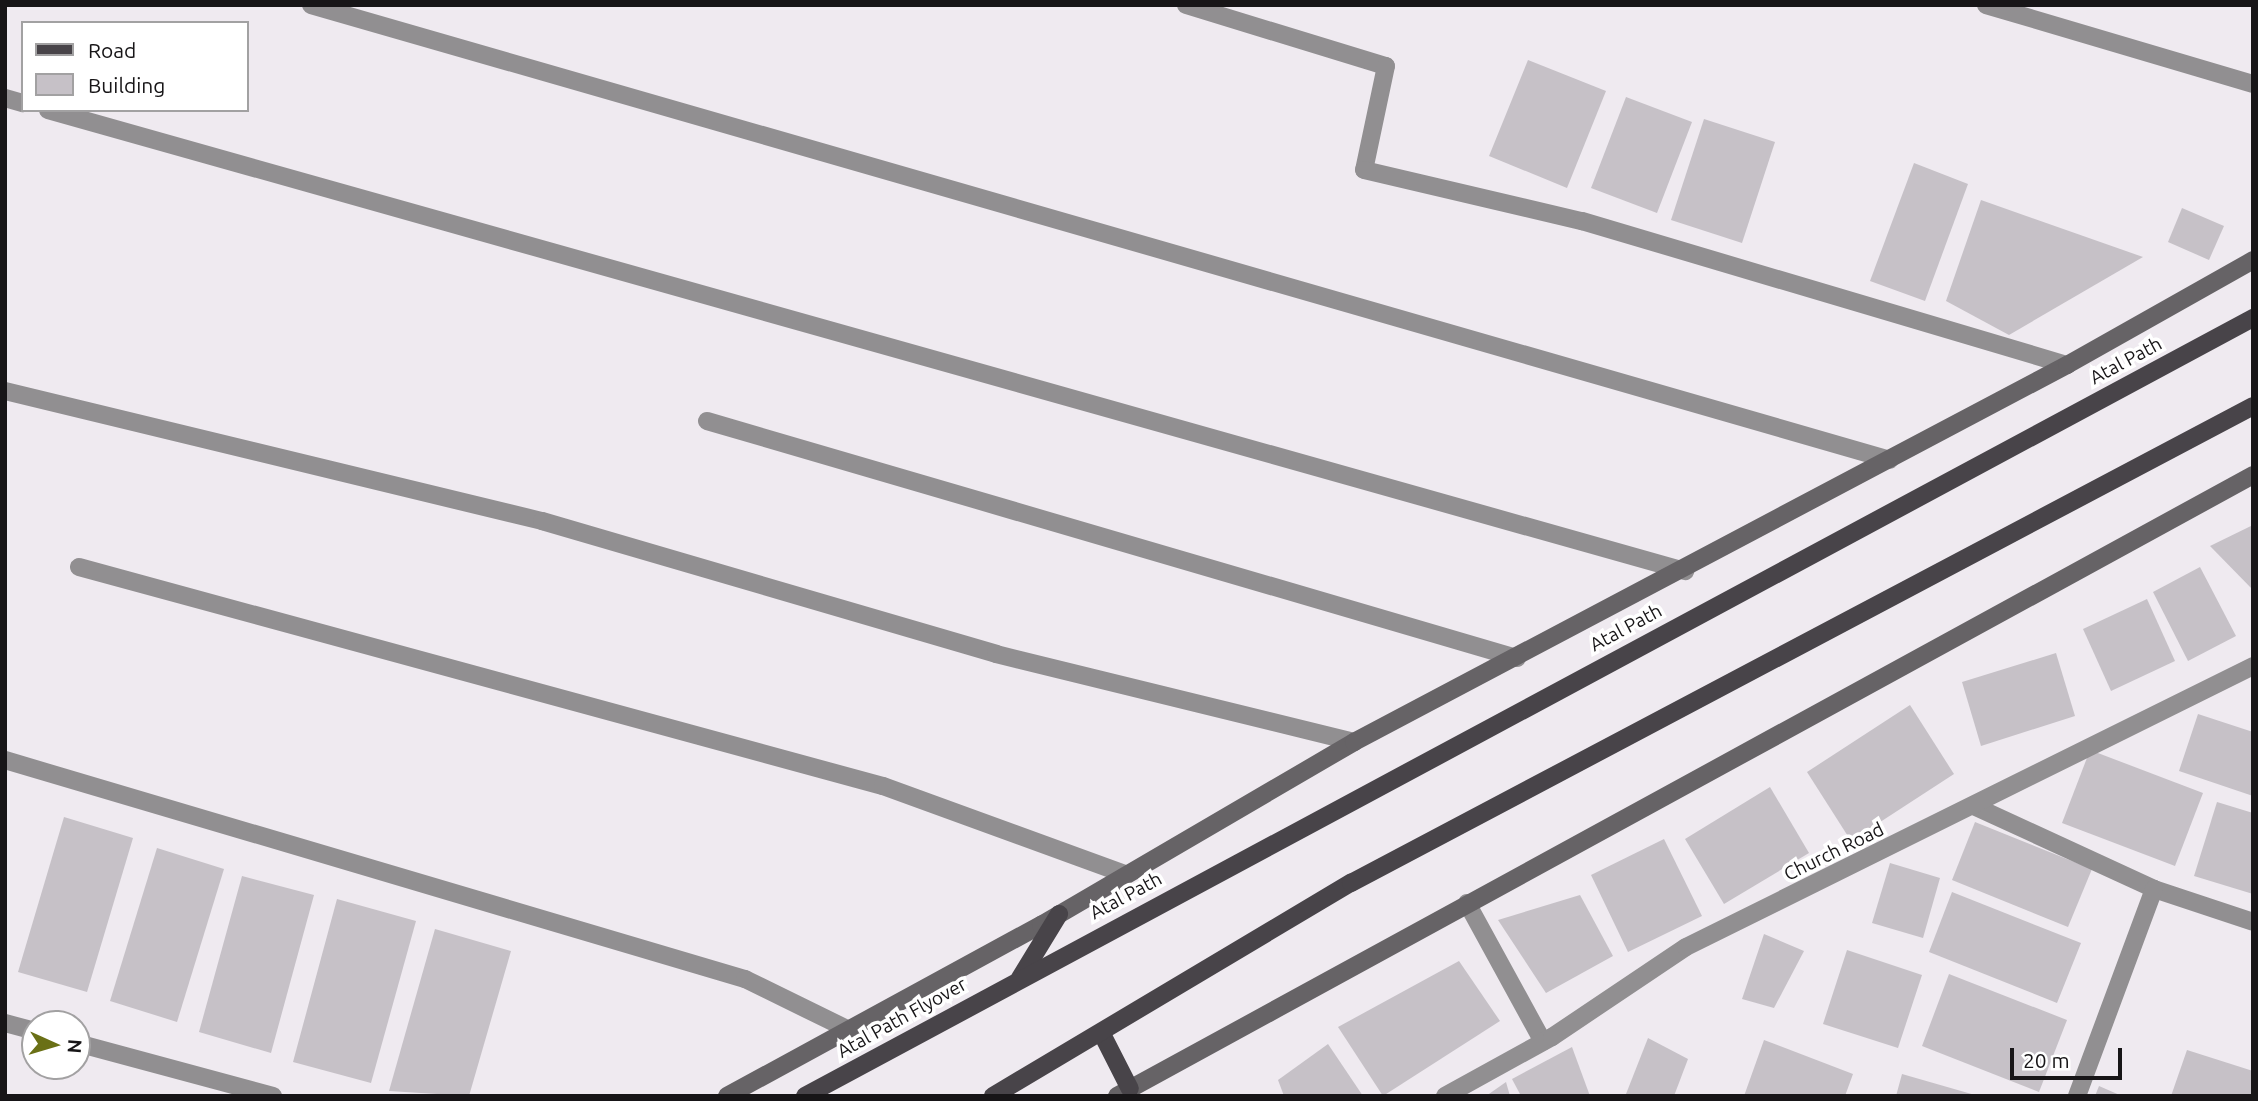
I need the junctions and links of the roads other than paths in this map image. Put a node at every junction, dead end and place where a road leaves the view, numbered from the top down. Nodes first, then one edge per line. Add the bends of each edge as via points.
1 (311, 5) edge
2 (1186, 5) edge
3 (1986, 5) edge
4 (2253, 84) edge
5 (55, 112) edge
6 (2253, 260) edge
7 (2253, 318) edge
8 (2067, 365) junction
9 (5, 391) edge
10 (2253, 406) edge
11 (707, 421) dead end
12 (1890, 460) junction
13 (2253, 475) edge
14 (79, 567) dead end
15 (1685, 571) junction
16 (1517, 658) junction
17 (2253, 666) edge
18 (1354, 742) junction
19 (5, 760) edge
20 (1976, 807) junction
21 (1125, 874) junction
22 (2154, 889) junction
23 (1467, 903) junction
24 (1059, 914) junction
25 (2253, 922) edge
26 (1020, 978) junction
27 (849, 1030) junction
28 (1103, 1036) junction
29 (1543, 1042) junction
30 (91, 1047) edge
31 (1124, 1092) edge
32 (272, 1096) edge
33 (727, 1096) edge
34 (805, 1096) edge
35 (993, 1096) edge
36 (1445, 1096) edge
37 (2077, 1096) edge

1 - 12 street
2 - 8 street via 1386,66 1364,170 1582,221
3 - 4 street
5 - 15 street
6 - 8 street
7 - 26 main road, Atal Path
8 - 12 street
9 - 18 street via 542,521 996,653
10 - 28 main road via 1351,883
11 - 16 street
12 - 15 street
13 - 23 street
14 - 21 street via 883,786
15 - 16 street
16 - 18 street
17 - 20 street, Church Road
18 - 21 street
19 - 27 street via 745,979
20 - 22 street
20 - 29 street, Church Road via 1686,947
21 - 24 street
22 - 25 street
22 - 37 street
23 - 29 street
23 - 31 street
24 - 26 main road
24 - 27 street
26 - 34 main road, Atal Path Flyover
27 - 33 street
28 - 31 main road
28 - 35 main road
29 - 36 street, Church Road
30 - 32 street

